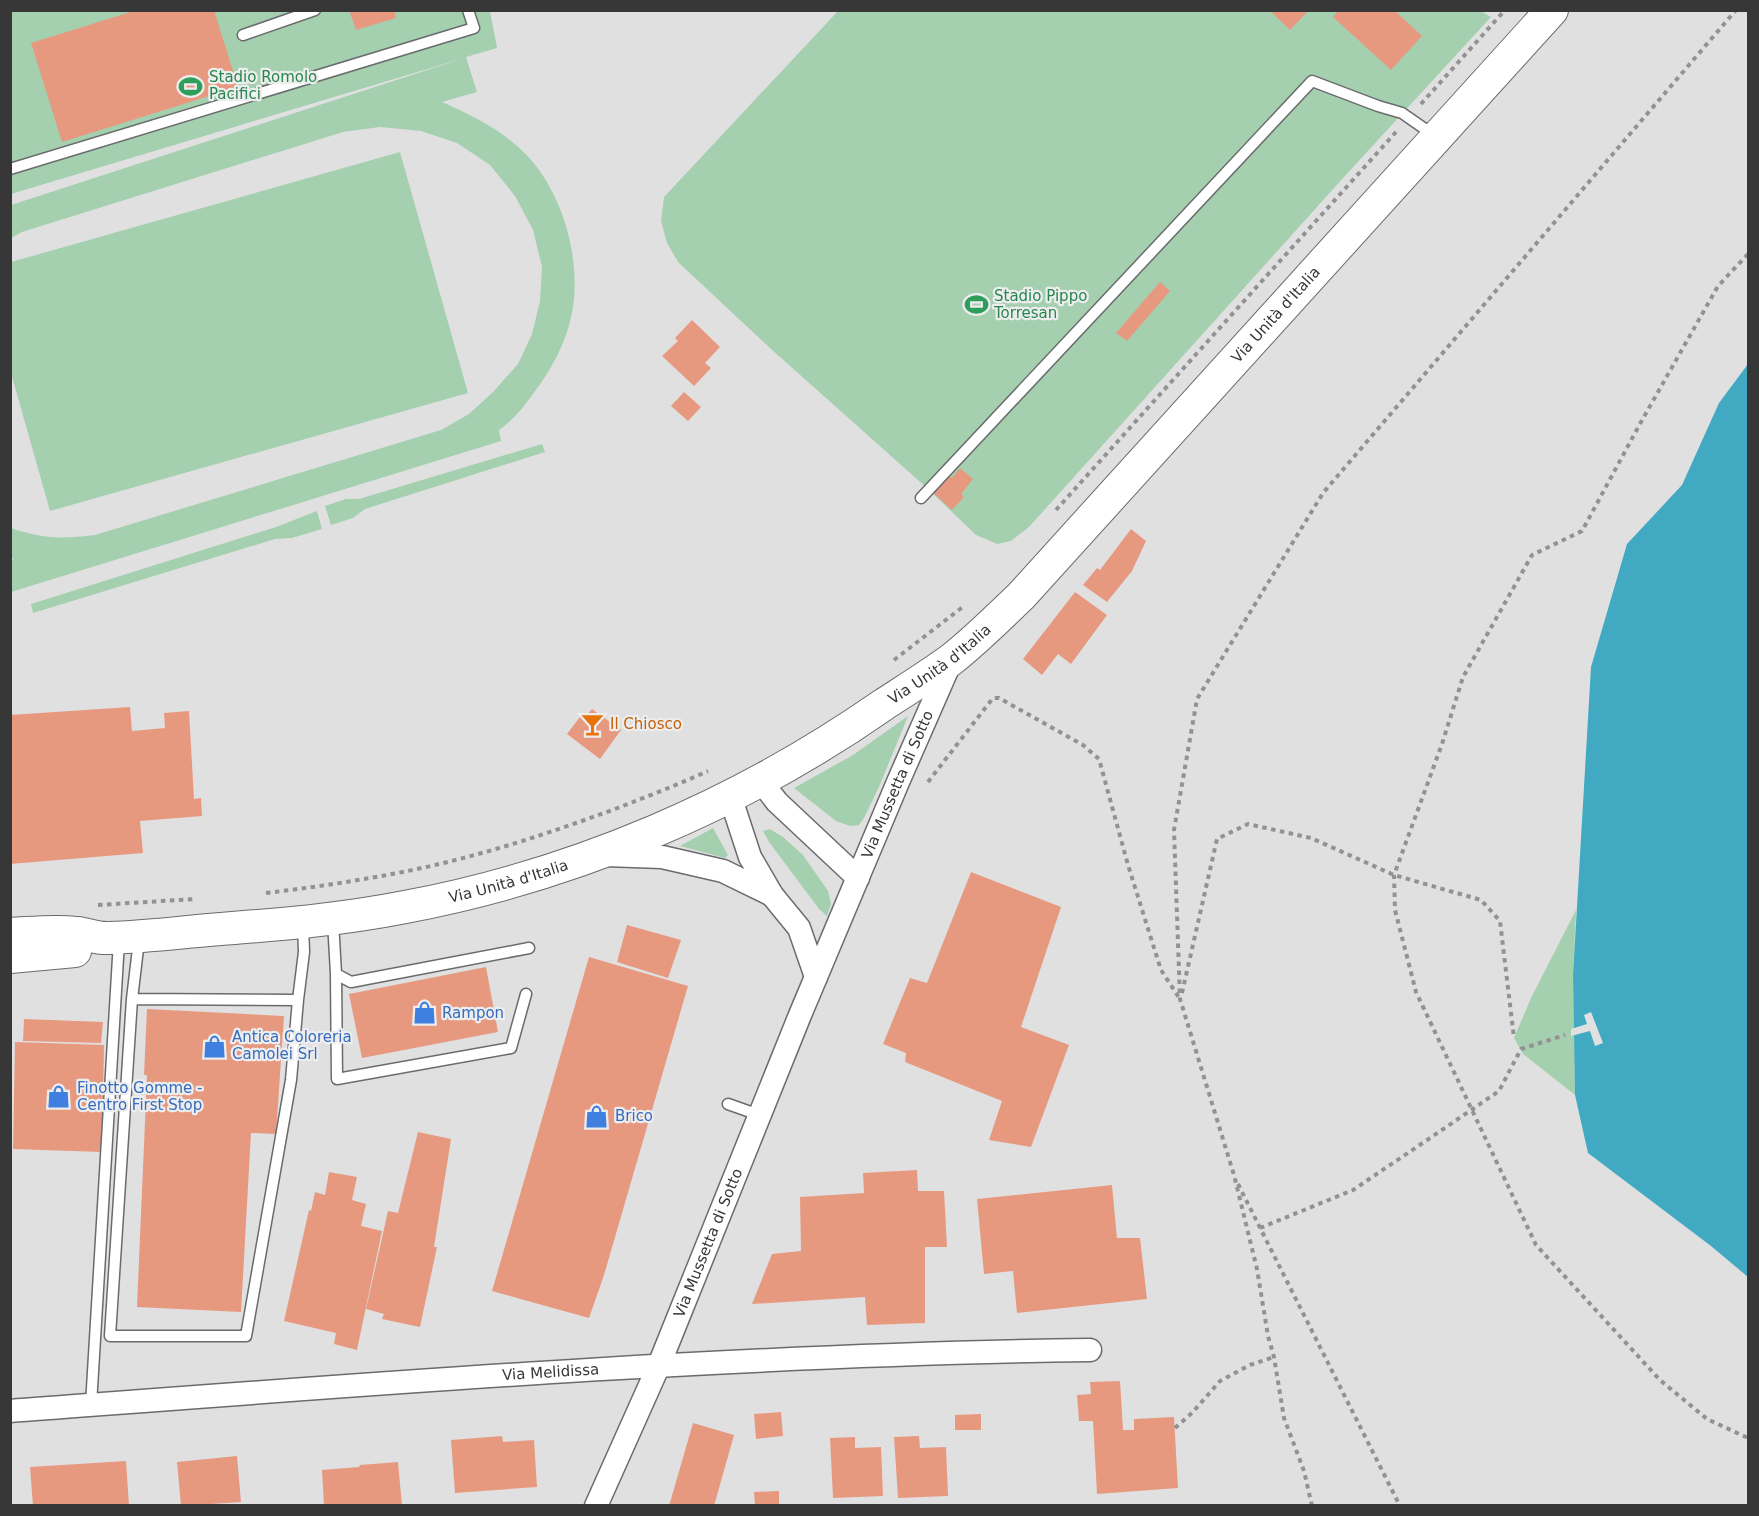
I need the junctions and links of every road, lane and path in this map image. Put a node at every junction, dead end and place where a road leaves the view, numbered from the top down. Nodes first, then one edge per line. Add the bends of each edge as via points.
1 (315, 10) edge
2 (468, 10) edge
3 (1505, 10) edge
4 (1552, 10) edge
5 (1737, 10) edge
6 (243, 34) dead end
7 (1409, 118) junction
8 (1437, 138) junction
9 (10, 169) edge
10 (1749, 254) edge
11 (921, 498) dead end
12 (1052, 514) dead end
13 (971, 600) dead end
14 (952, 658) junction
15 (892, 661) dead end
16 (711, 770) dead end
17 (760, 780) junction
18 (926, 784) dead end
19 (730, 796) junction
20 (595, 854) junction
21 (1394, 875) junction
22 (858, 878) junction
23 (262, 894) dead end
24 (772, 895) junction
25 (196, 899) dead end
26 (92, 906) dead end
27 (318, 920) junction
28 (10, 934) edge
29 (121, 938) junction
30 (529, 948) dead end
31 (10, 957) edge
32 (336, 974) junction
33 (816, 977) junction
34 (526, 994) dead end
35 (132, 999) junction
36 (1180, 999) junction
37 (298, 1000) junction
38 (1565, 1035) dead end
39 (1514, 1038) dead end
40 (728, 1104) dead end
41 (1472, 1109) junction
42 (759, 1115) junction
43 (1234, 1175) junction
44 (1260, 1228) junction
45 (1090, 1350) dead end
46 (1274, 1357) junction
47 (659, 1365) junction
48 (91, 1405) junction
49 (10, 1411) edge
50 (1175, 1428) dead end
51 (1749, 1438) edge
52 (596, 1506) edge
53 (1312, 1506) edge
54 (1400, 1506) edge

1 - 6 lane
2 - 9 lane via 474,28
3 - 7 path
4 - 8 main road, Via Unità d'Italia
5 - 36 path via 1323,493 1197,699 1174,830
7 - 8 lane
7 - 11 lane via 1312,81
7 - 12 path
8 - 14 main road, Via Unità d'Italia via 1021,596
10 - 21 path via 1718,286 1582,531 1532,555 1463,677
13 - 15 path
14 - 17 main road, Via Unità d'Italia via 828,743
14 - 22 street, Via Mussetta di Sotto
16 - 23 path via 564,828 479,854 383,876
17 - 19 main road, Via Unità d'Italia
17 - 22 street, Via Mussetta di Sotto via 777,802
18 - 36 path via 993,698 1083,745 1099,759 1161,970
19 - 20 main road, Via Unità d'Italia via 654,832
19 - 24 street via 750,857
20 - 24 street via 662,857 723,871
20 - 27 main road, Via Unità d'Italia via 495,887 403,908
21 - 36 path via 1311,838 1248,824 1217,839
21 - 39 path via 1481,900 1500,921
21 - 41 path via 1395,910 1416,992
22 - 33 street, Via Mussetta di Sotto
24 - 33 street via 799,928
25 - 26 path
27 - 29 main road, Via Unità d'Italia
27 - 32 lane
27 - 37 lane via 304,952
28 - 29 main road, Via Unità d'Italia via 75,932
29 - 31 main road, Via Unità d'Italia via 76,951
29 - 35 lane
29 - 48 lane
30 - 32 lane via 351,982
32 - 34 lane via 338,1079 512,1048
33 - 42 street, Via Mussetta di Sotto
35 - 37 lane
35 - 37 lane via 110,1336 246,1336 291,1080
36 - 43 path
38 - 41 path via 1521,1049 1499,1091
40 - 42 lane
41 - 44 path via 1353,1190
41 - 51 path via 1536,1245 1660,1380 1707,1419
42 - 47 street, Via Mussetta di Sotto
43 - 44 path
43 - 46 path
44 - 54 path
45 - 47 street, Via Melidissa
46 - 50 path via 1220,1381
46 - 53 path via 1284,1418
47 - 48 street, Via Melidissa
47 - 52 street, Via Mussetta di Sotto
48 - 49 street, Via Melidissa

